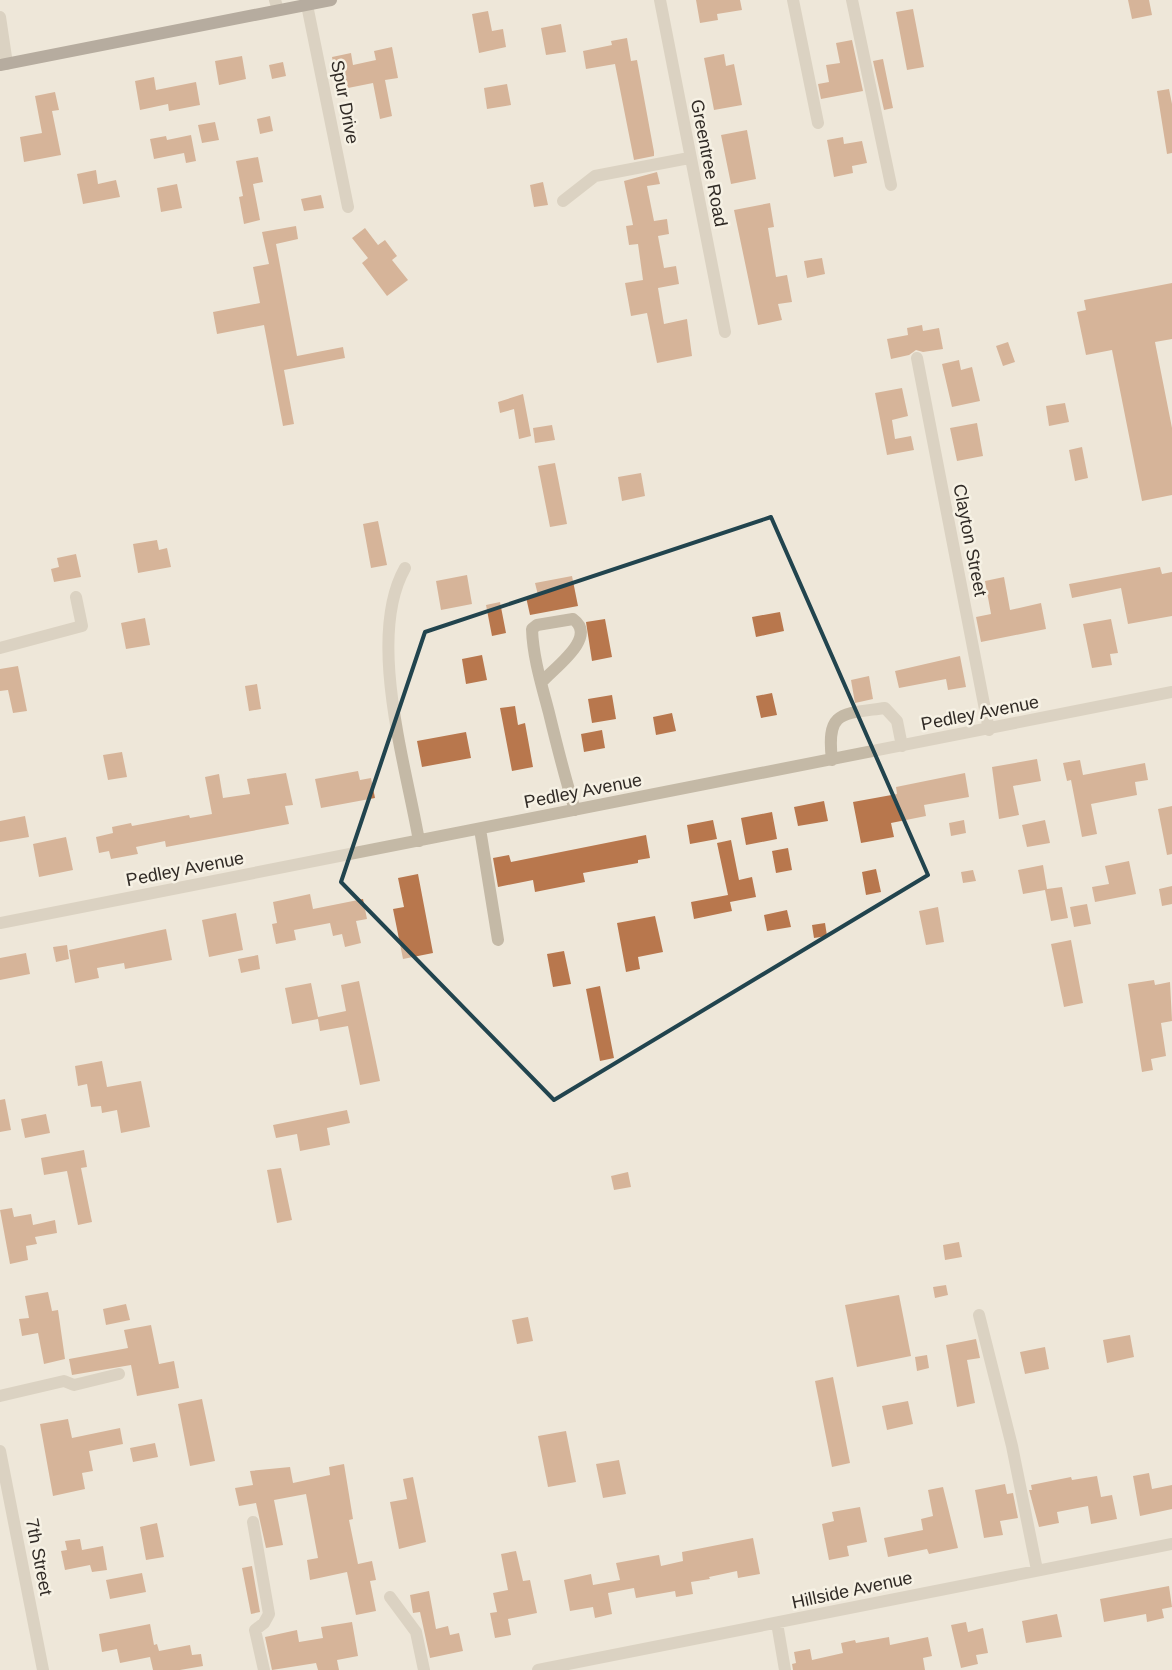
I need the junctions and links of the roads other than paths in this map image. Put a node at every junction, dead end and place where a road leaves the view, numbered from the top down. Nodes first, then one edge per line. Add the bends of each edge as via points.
1 (331, 0) edge
2 (660, 0) edge
3 (793, 0) edge
4 (852, 0) edge
5 (307, 4) junction
6 (277, 5) edge
7 (0, 17) edge
8 (3, 64) edge
9 (818, 123) dead end
10 (689, 158) junction
11 (891, 185) dead end
12 (563, 201) dead end
13 (348, 207) dead end
14 (725, 332) dead end
15 (917, 358) dead end
16 (405, 568) dead end
17 (76, 597) dead end
18 (0, 648) edge
19 (541, 682) junction
20 (1172, 692) edge
21 (989, 730) junction
22 (902, 746) junction
23 (832, 760) junction
24 (575, 810) junction
25 (480, 829) junction
26 (419, 841) junction
27 (0, 922) edge
28 (498, 940) dead end
29 (979, 1314) dead end
30 (119, 1374) dead end
31 (0, 1396) edge
32 (0, 1451) edge
33 (253, 1522) dead end
34 (1172, 1544) edge
35 (1036, 1570) junction
36 (390, 1597) dead end
37 (777, 1623) junction
38 (43, 1670) edge
39 (264, 1670) edge
40 (424, 1670) edge
41 (538, 1670) edge
42 (785, 1670) edge

1 - 5 main road
2 - 10 street, Greentree Road
3 - 9 street
4 - 11 street
5 - 6 main road
5 - 13 street, Spur Drive
6 - 8 main road
7 - 8 street
10 - 12 street via 594,176
10 - 14 street, Greentree Road
15 - 21 street, Clayton Street
16 - 26 street via 393,595 388,632 389,673
17 - 18 street via 82,626
19 - 19 street via 532,629 542,623 573,619 579,632 579,643
19 - 24 street
20 - 21 street, Pedley Avenue
21 - 22 street, Pedley Avenue
22 - 23 street, Pedley Avenue
22 - 23 street via 897,721 885,708 846,714 831,728
23 - 24 street, Pedley Avenue
24 - 25 street, Pedley Avenue
25 - 26 street, Pedley Avenue
25 - 28 street
26 - 27 street, Pedley Avenue
29 - 35 street via 1012,1446
30 - 31 street via 74,1385 64,1381
32 - 38 street, 7th Street
33 - 39 street via 269,1614 255,1630
34 - 35 street, Hillside Avenue
35 - 37 street, Hillside Avenue
36 - 40 street via 416,1632
37 - 41 street, Hillside Avenue
37 - 42 street

